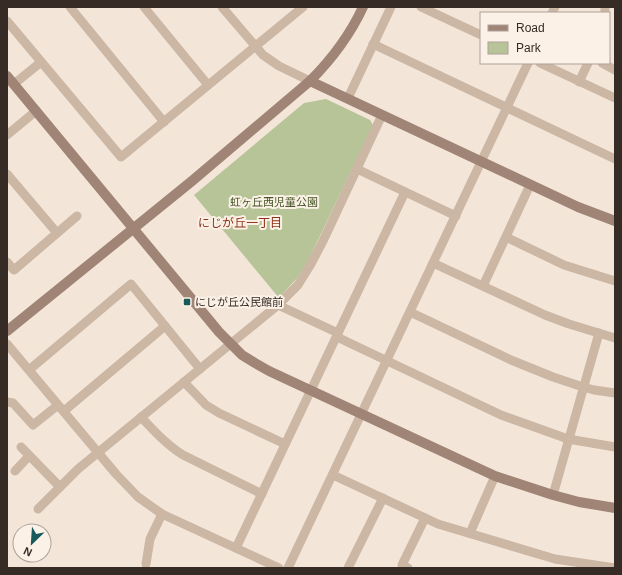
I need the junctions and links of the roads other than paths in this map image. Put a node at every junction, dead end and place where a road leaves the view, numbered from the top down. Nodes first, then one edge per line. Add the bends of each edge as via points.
1 (70, 7) edge
2 (144, 7) edge
3 (222, 7) edge
4 (303, 7) edge
5 (363, 7) edge
6 (391, 7) edge
7 (421, 7) edge
8 (7, 21) edge
9 (480, 35) edge
10 (373, 44) junction
11 (255, 47) junction
12 (41, 62) junction
13 (528, 64) edge
14 (542, 64) edge
15 (588, 64) edge
16 (604, 64) edge
17 (615, 70) edge
18 (7, 76) edge
19 (310, 81) junction
20 (579, 82) junction
21 (14, 84) junction
22 (208, 85) junction
23 (348, 98) junction
24 (615, 98) edge
25 (507, 108) junction
26 (36, 111) junction
27 (382, 115) junction
28 (164, 122) junction
29 (7, 135) edge
30 (615, 158) edge
31 (481, 162) junction
32 (357, 169) junction
33 (7, 174) edge
34 (530, 184) junction
35 (405, 192) junction
36 (77, 216) dead end
37 (456, 216) junction
38 (615, 221) edge
39 (134, 229) junction
40 (57, 233) junction
41 (506, 237) junction
42 (7, 262) edge
43 (433, 263) junction
44 (615, 281) edge
45 (483, 286) junction
46 (278, 305) junction
47 (410, 312) junction
48 (165, 326) junction
49 (7, 331) edge
50 (599, 333) junction
51 (337, 335) junction
52 (615, 338) edge
53 (7, 344) edge
54 (231, 344) junction
55 (387, 360) junction
56 (200, 369) junction
57 (29, 370) junction
58 (184, 382) junction
59 (583, 387) junction
60 (311, 391) junction
61 (615, 393) edge
62 (7, 402) edge
63 (61, 408) junction
64 (361, 414) junction
65 (141, 417) junction
66 (568, 439) junction
67 (285, 444) junction
68 (615, 447) edge
69 (21, 448) dead end
70 (98, 452) junction
71 (29, 456) junction
72 (14, 470) dead end
73 (333, 474) junction
74 (494, 476) junction
75 (60, 487) junction
76 (262, 494) junction
77 (553, 495) junction
78 (383, 498) junction
79 (615, 508) edge
80 (38, 510) dead end
81 (162, 514) junction
82 (425, 518) junction
83 (470, 533) junction
84 (236, 548) junction
85 (146, 564) dead end
86 (279, 568) edge
87 (288, 568) edge
88 (348, 568) edge
89 (408, 568) edge
90 (615, 568) edge

1 - 28 street
2 - 22 street
3 - 11 street
4 - 11 street
5 - 19 street via 339,48
6 - 10 street
7 - 9 street
8 - 12 street
10 - 23 street
10 - 25 street
11 - 19 street via 270,61
11 - 22 street
12 - 21 street
12 - 28 street via 121,157
13 - 25 street
14 - 20 street
15 - 20 street
16 - 17 street
18 - 21 street
19 - 23 street
19 - 39 street
20 - 24 street
21 - 26 street
22 - 28 street
23 - 27 street
25 - 30 street
25 - 31 street
26 - 29 street
26 - 39 street
27 - 31 street
27 - 32 street
31 - 34 street
31 - 37 street
32 - 35 street
32 - 46 street via 311,264 298,285
33 - 40 street
34 - 38 street
34 - 41 street
35 - 37 street
35 - 51 street
36 - 40 street
37 - 43 street
39 - 49 street
39 - 54 street
40 - 42 street via 14,270
41 - 44 street via 564,265
41 - 45 street
43 - 45 street
43 - 47 street
45 - 50 street via 546,315
46 - 51 street
46 - 54 street
47 - 55 street
47 - 59 street via 511,360
48 - 56 street
48 - 57 street via 131,284
48 - 63 street
50 - 52 street
50 - 59 street
51 - 55 street
51 - 60 street
53 - 57 street
54 - 56 street
54 - 60 street via 254,363
55 - 64 street
55 - 66 street via 501,415
56 - 58 street
57 - 63 street
58 - 65 street
58 - 67 street via 206,405 219,413
59 - 61 street
59 - 66 street
60 - 64 street
60 - 67 street
62 - 63 street via 13,403 33,425
63 - 70 street
64 - 73 street
64 - 74 street
65 - 70 street
65 - 76 street via 183,456
66 - 68 street
66 - 77 street
67 - 76 street
69 - 71 street
70 - 75 street
70 - 81 street via 138,497
71 - 72 street
71 - 75 street
73 - 78 street
73 - 87 street
74 - 77 street
74 - 83 street
75 - 80 street
76 - 84 street
77 - 79 street
78 - 82 street
78 - 88 street
81 - 84 street
81 - 85 street via 150,539
82 - 83 street
82 - 89 street via 402,565
83 - 90 street via 555,559
84 - 86 street

